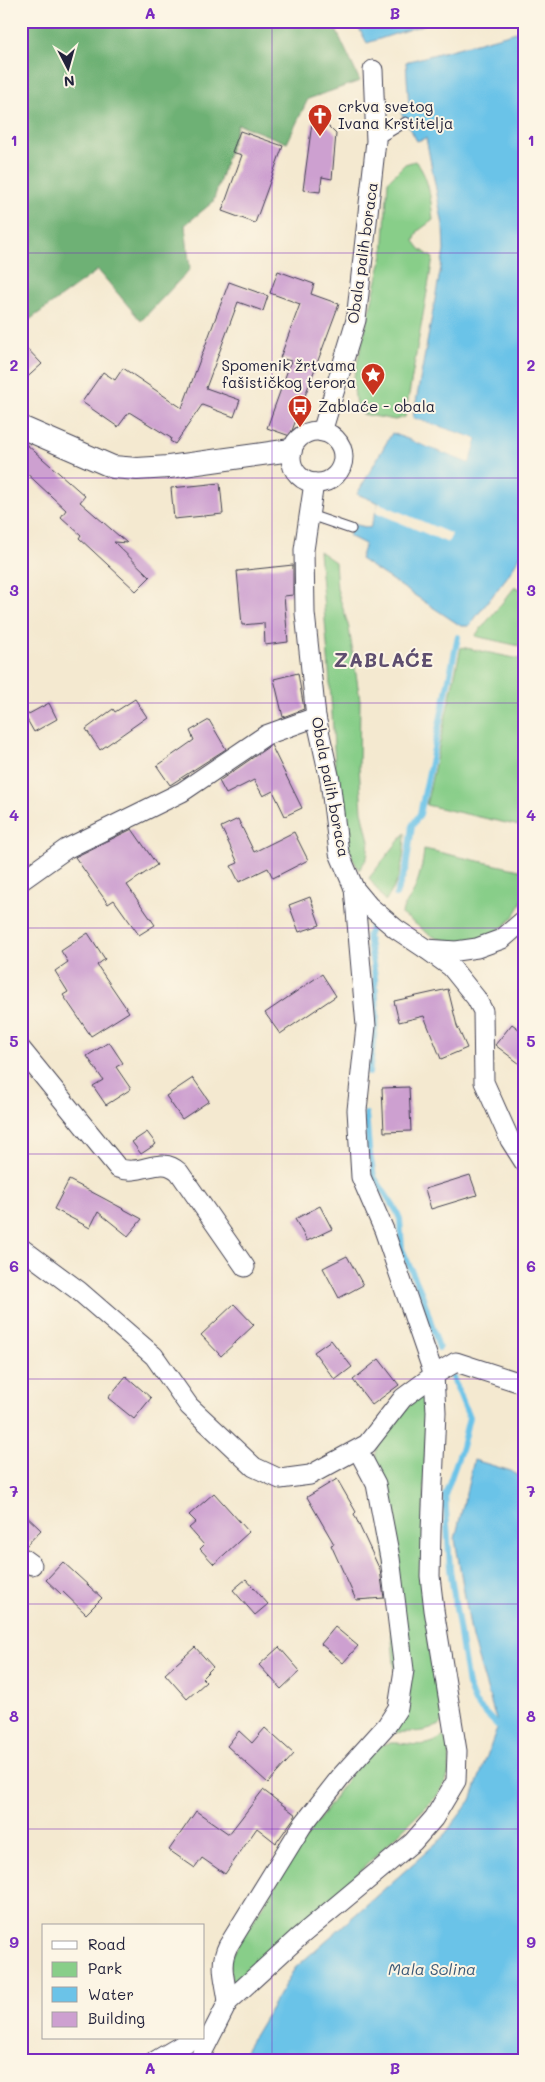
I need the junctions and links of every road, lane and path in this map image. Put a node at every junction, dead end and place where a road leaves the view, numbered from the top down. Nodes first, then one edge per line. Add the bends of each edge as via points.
1 (374, 70) dead end
2 (406, 122) dead end
3 (376, 141) junction
4 (21, 427) edge
5 (322, 432) junction
6 (291, 450) junction
7 (314, 483) junction
8 (310, 515) junction
9 (351, 529) dead end
10 (316, 718) junction
11 (21, 881) edge
12 (354, 888) junction
13 (524, 920) edge
14 (426, 949) junction
15 (21, 1049) edge
16 (524, 1162) edge
17 (21, 1248) edge
18 (245, 1267) dead end
19 (434, 1375) junction
20 (524, 1384) edge
21 (358, 1450) junction
22 (228, 2002) junction
23 (209, 2029) edge
24 (191, 2040) edge
25 (155, 2061) edge
26 (198, 2061) edge

1 - 3 street, Obala palih boraca
2 - 3 lane
3 - 5 street, Obala palih boraca via 356,320
4 - 6 street via 113,467 170,467
5 - 6 street via 307,433
5 - 7 street via 336,440 343,455 342,463 334,477
6 - 7 street via 296,474
7 - 8 street, Obala palih boraca
8 - 9 lane
8 - 10 street, Obala palih boraca via 303,567
10 - 11 street via 266,735 182,792 66,849
10 - 12 street, Obala palih boraca via 330,780 340,853
12 - 14 street, Obala palih boraca via 396,929
12 - 19 street via 366,1026 357,1110 361,1177 384,1230
13 - 14 street, Obala palih boraca via 502,939 476,948 456,951
14 - 16 street via 451,967 483,1011 484,1082 510,1140
15 - 18 street via 118,1168 127,1171 162,1164 171,1165 179,1172
17 - 21 street via 79,1291 154,1356 189,1406 254,1467 280,1479 310,1475
19 - 20 street via 456,1362
19 - 21 street via 403,1398 367,1444
19 - 22 street via 436,1412 430,1576 457,1751 456,1781 434,1818 413,1842 299,1937
21 - 22 street via 376,1484 390,1558 404,1670 398,1708 302,1826 232,1939 222,1957
22 - 23 street
23 - 26 street
24 - 25 street

